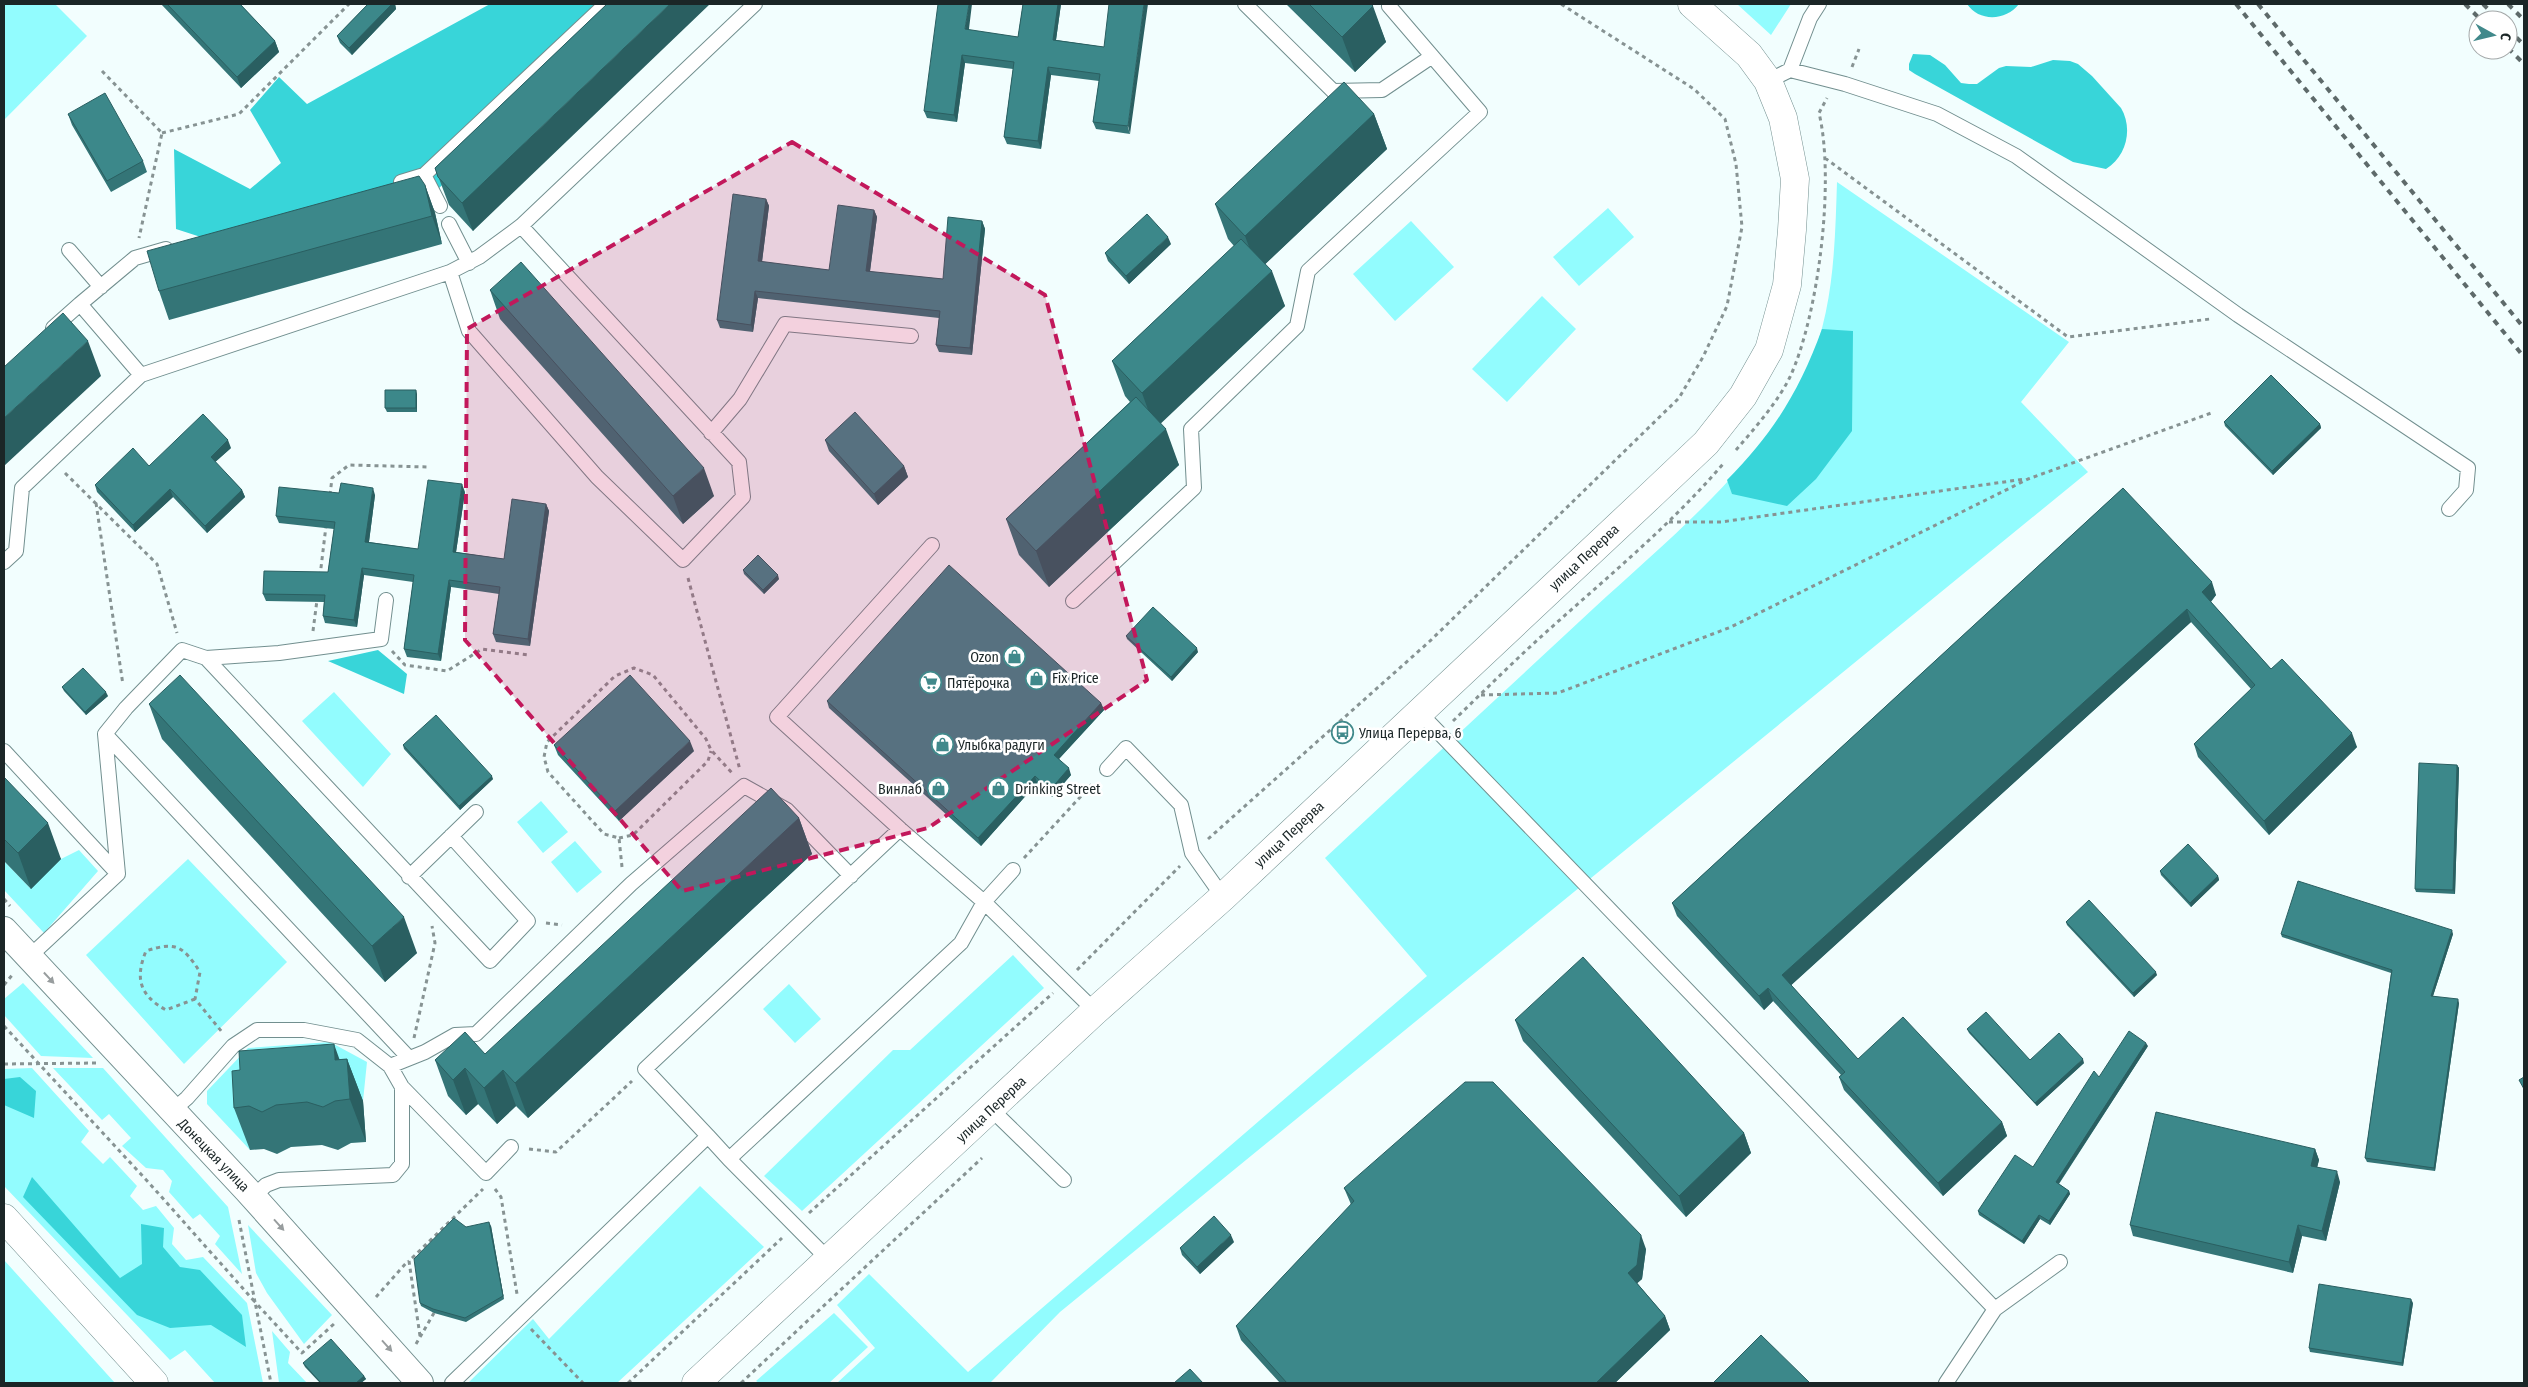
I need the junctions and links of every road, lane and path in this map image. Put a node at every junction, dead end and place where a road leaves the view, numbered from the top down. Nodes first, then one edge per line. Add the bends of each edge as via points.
1 (349, 4) edge
2 (606, 4) edge
3 (755, 4) edge
4 (1245, 4) edge
5 (1561, 4) edge
6 (1692, 4) edge
7 (1819, 4) edge
8 (1388, 5) edge
9 (1431, 57) junction
10 (102, 71) dead end
11 (1779, 75) junction
12 (162, 133) junction
13 (1825, 158) dead end
14 (424, 175) junction
15 (387, 186) edge
16 (440, 206) edge
17 (450, 224) edge
18 (521, 226) junction
19 (182, 244) edge
20 (69, 250) dead end
21 (135, 258) junction
22 (469, 263) junction
23 (450, 272) junction
24 (101, 287) junction
25 (80, 304) junction
26 (2238, 315) junction
27 (46, 335) edge
28 (911, 336) dead end
29 (142, 375) junction
30 (2214, 412) dead end
31 (711, 433) junction
32 (52, 460) junction
33 (428, 467) dead end
34 (2028, 479) junction
35 (330, 497) edge
36 (96, 503) junction
37 (2449, 509) dead end
38 (1668, 522) dead end
39 (326, 525) edge
40 (932, 545) dead end
41 (683, 560) junction
42 (4, 562) edge
43 (319, 582) edge
44 (318, 592) edge
45 (386, 600) dead end
46 (1073, 601) dead end
47 (381, 639) junction
48 (310, 649) junction
49 (182, 650) junction
50 (528, 655) dead end
51 (206, 658) junction
52 (1480, 695) dead end
53 (126, 708) junction
54 (1419, 712) junction
55 (105, 734) junction
56 (711, 750) junction
57 (4, 752) edge
58 (1107, 769) joint
59 (744, 786) junction
60 (476, 812) dead end
61 (900, 829) junction
62 (451, 836) junction
63 (619, 838) junction
64 (1192, 853) junction
65 (1013, 870) joint
66 (118, 874) junction
67 (851, 876) junction
68 (409, 877) junction
69 (632, 884) junction
70 (427, 895) junction
71 (1223, 897) junction
72 (984, 902) junction
73 (528, 921) junction
74 (586, 928) junction
75 (4, 930) edge
76 (29, 957) junction
77 (1065, 983) junction
78 (195, 999) junction
79 (1095, 1011) junction
80 (4, 1026) edge
81 (234, 1046) junction
82 (409, 1058) junction
83 (128, 1063) junction
84 (4, 1064) edge
85 (37, 1064) junction
86 (390, 1066) junction
87 (645, 1069) junction
88 (402, 1087) junction
89 (991, 1109) junction
90 (172, 1111) junction
91 (708, 1136) junction
92 (511, 1147) joint
93 (729, 1158) junction
94 (982, 1158) dead end
95 (1064, 1180) dead end
96 (250, 1193) junction
97 (4, 1218) edge
98 (794, 1226) junction
99 (829, 1260) junction
100 (409, 1261) junction
101 (2060, 1262) dead end
102 (518, 1298) dead end
103 (373, 1300) dead end
104 (255, 1302) junction
105 (1995, 1309) junction
106 (434, 1313) edge
107 (520, 1318) junction
108 (342, 1328) dead end
109 (420, 1336) junction
110 (415, 1347) dead end
111 (154, 1383) edge
112 (271, 1383) edge
113 (420, 1383) edge
114 (452, 1383) edge
115 (583, 1383) edge
116 (628, 1383) edge
117 (696, 1383) edge
118 (742, 1383) edge
119 (1946, 1383) edge

1 - 12 path via 239,114
2 - 14 lane
3 - 18 lane
4 - 9 lane via 1333,91 1382,90
5 - 64 path via 1694,89 1725,120 1736,164 1742,227 1727,306 1679,398 1430,642
6 - 11 street, улица Перерва via 1749,55
7 - 11 lane
8 - 9 lane
9 - 46 lane via 1480,112 1308,271 1297,326 1191,429 1194,488
10 - 12 path
11 - 26 lane via 1845,84 1937,114 2016,156
11 - 54 street, улица Перерва via 1783,118 1795,179 1787,285 1769,350 1743,396 1706,443
12 - 21 path
13 - 26 path via 2068,337
14 - 15 lane
14 - 16 lane
17 - 22 lane
18 - 22 lane
18 - 31 lane
19 - 21 lane
20 - 24 lane
21 - 24 lane
22 - 23 lane
23 - 29 lane
23 - 41 lane via 468,331 597,477
24 - 25 lane
25 - 27 lane
25 - 29 lane
26 - 37 lane via 2468,468 2466,490
28 - 31 lane via 785,324 740,399
29 - 32 lane
30 - 34 path
31 - 41 lane via 739,462 742,497
32 - 36 path
32 - 42 lane via 22,488 16,551
33 - 35 path via 349,465 332,478
34 - 38 path via 1721,522
34 - 52 path via 1731,627 1558,693
36 - 49 path via 157,564
36 - 53 path
39 - 43 path
40 - 61 lane via 777,717
41 - 59 path
44 - 48 path
45 - 47 lane
47 - 48 lane
47 - 50 path via 405,664 447,671 482,649
48 - 51 lane
49 - 51 lane
49 - 53 lane
51 - 68 lane
53 - 55 lane
54 - 71 street, улица Перерва
54 - 105 lane
55 - 66 lane
55 - 82 lane
56 - 59 path
56 - 63 path via 708,761 633,835
56 - 63 path via 706,739 653,675 634,668 615,676 547,742 544,757 548,772 604,834
57 - 66 lane
58 - 64 lane via 1126,748 1181,805
58 - 65 path
59 - 67 lane via 787,810
59 - 69 lane
60 - 62 lane
61 - 67 lane
61 - 72 lane
62 - 68 lane
62 - 73 lane
63 - 69 path via 623,875
64 - 71 lane
64 - 77 path
65 - 72 lane
66 - 76 lane
67 - 87 lane
68 - 70 lane
69 - 74 lane
70 - 73 lane via 490,961
70 - 82 path via 435,943
71 - 79 street, улица Перерва
72 - 77 lane
72 - 93 lane via 961,942
73 - 74 path
74 - 82 lane via 476,1034 456,1035
75 - 76 street, Донецкая улица
76 -> 83 street, Донецкая улица
77 - 79 lane
77 - 98 path
78 - 78 path via 200,972 187,952 166,944 146,951 139,968 142,990 150,1002 166,1010
78 - 81 path
79 - 89 street, улица Перерва
80 - 85 path
81 - 86 lane via 257,1030 304,1030 357,1040
81 - 90 lane
82 - 86 lane
83 - 85 path
83 - 90 street, Донецкая улица
84 - 85 path
85 - 104 path
86 - 88 lane
87 - 91 lane
87 - 92 path via 556,1152
88 - 92 lane via 486,1173
88 - 96 lane via 406,1167 393,1175 279,1180
89 - 95 lane
89 - 99 street, улица Перерва
90 - 96 street, Донецкая улица
91 - 93 lane
91 - 107 lane
93 - 98 lane
94 - 118 path
96 - 104 path via 238,1213
96 -> 113 street, Донецкая улица
97 - 111 street
98 - 99 lane
98 - 116 path
99 - 117 street, улица Перерва
100 - 102 path via 490,1182 501,1197
100 - 103 path
100 - 109 path
101 - 105 lane
104 - 108 path via 302,1354 336,1322
104 - 112 path
105 - 119 lane
106 - 109 path
107 - 114 lane
107 - 115 path
109 - 110 path

